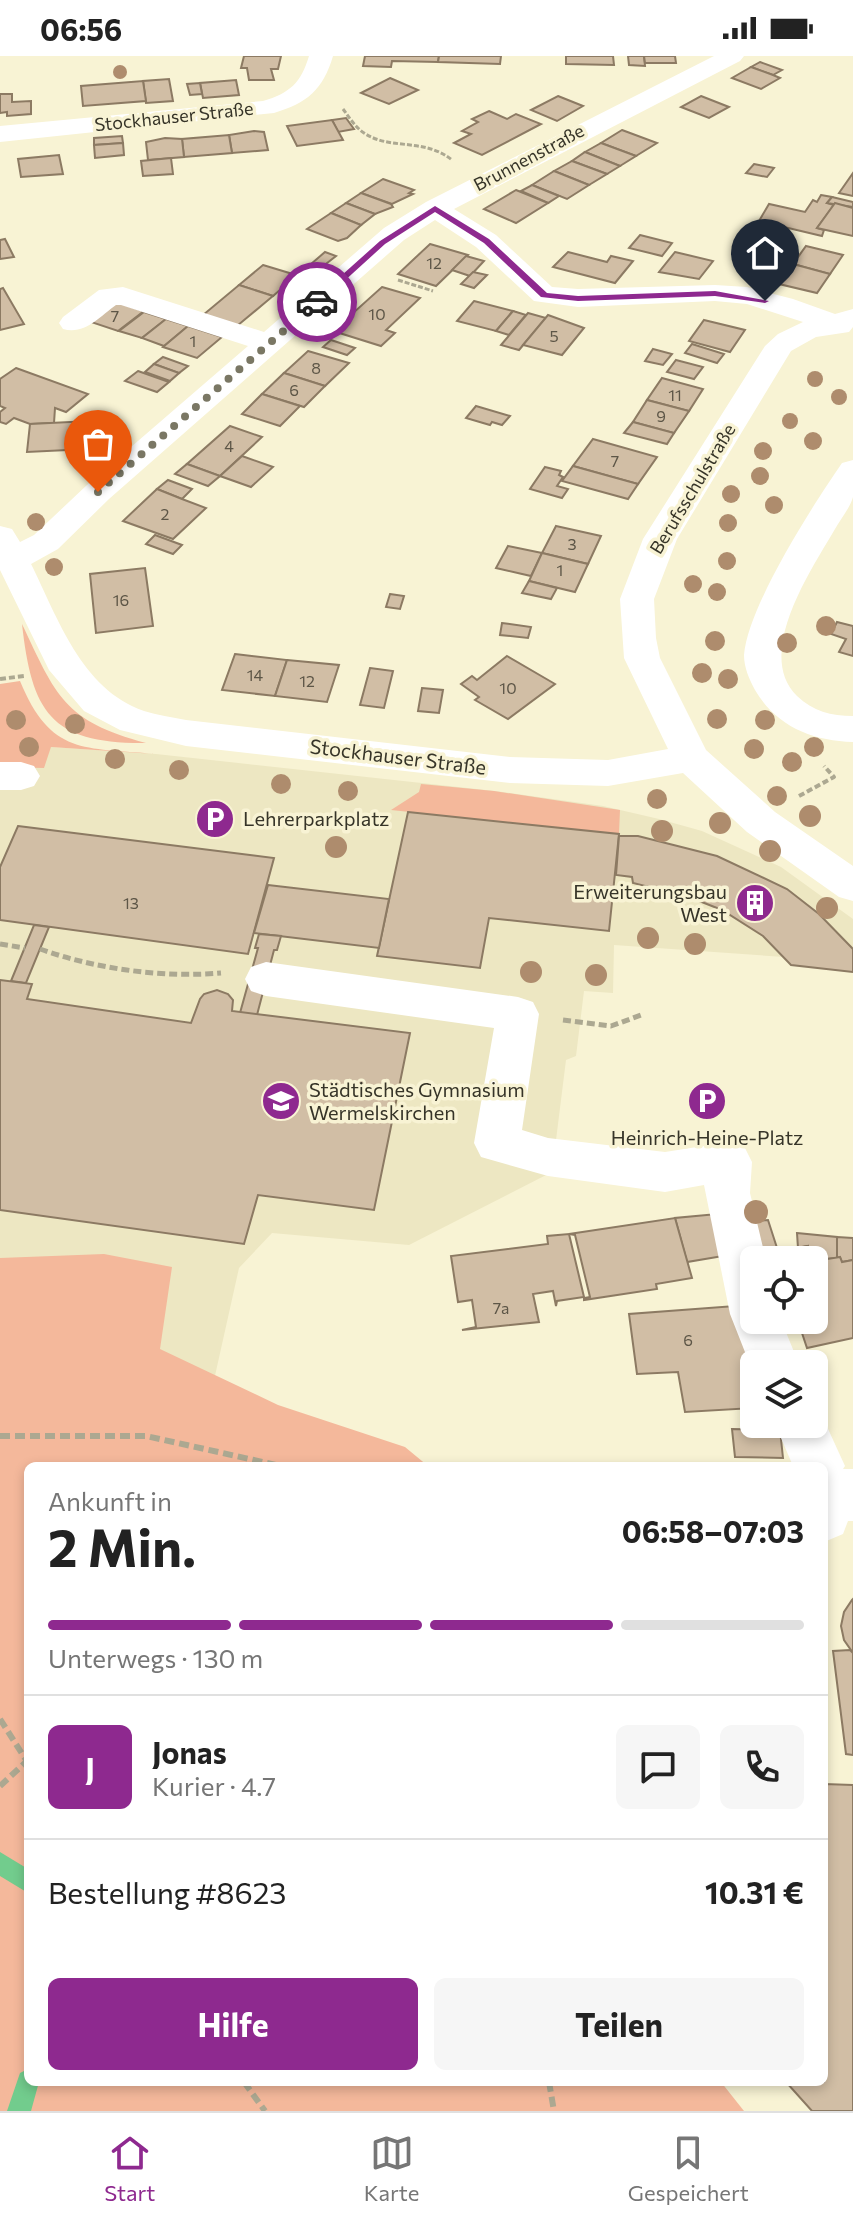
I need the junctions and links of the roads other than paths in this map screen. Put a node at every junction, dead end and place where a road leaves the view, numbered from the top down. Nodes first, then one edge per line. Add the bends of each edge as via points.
1 (321, 56) edge
2 (732, 56) edge
3 (0, 134) edge
4 (435, 208) junction
5 (73, 323) dead end
6 (847, 324) edge
7 (268, 343) junction
8 (853, 470) edge
9 (6, 548) edge
10 (853, 729) edge
11 (691, 758) junction
12 (853, 886) edge
13 (266, 979) dead end
14 (740, 1251) edge
15 (807, 1438) edge
16 (818, 1462) edge

1 - 3 street, Stockhauser Straße via 308,88 265,108
2 - 4 street, Brunnenstraße
4 - 6 street via 486,241 544,295 747,296
4 - 7 street, Brunnenstraße via 383,243
5 - 7 street via 109,296 123,296
6 - 11 street, Berufsschulstraße via 805,331 780,346 673,518 644,576 636,618 642,658
7 - 9 street, Brunnenstraße via 46,542
8 - 10 street via 768,624 762,657 767,678 787,707 824,726
9 - 11 street, Stockhauser Straße via 67,670 97,702 133,721 186,733 524,771 608,773
11 - 12 street via 761,822
13 - 14 street via 518,1014 497,1143 548,1157 665,1172 729,1162 727,1193
15 - 16 street

